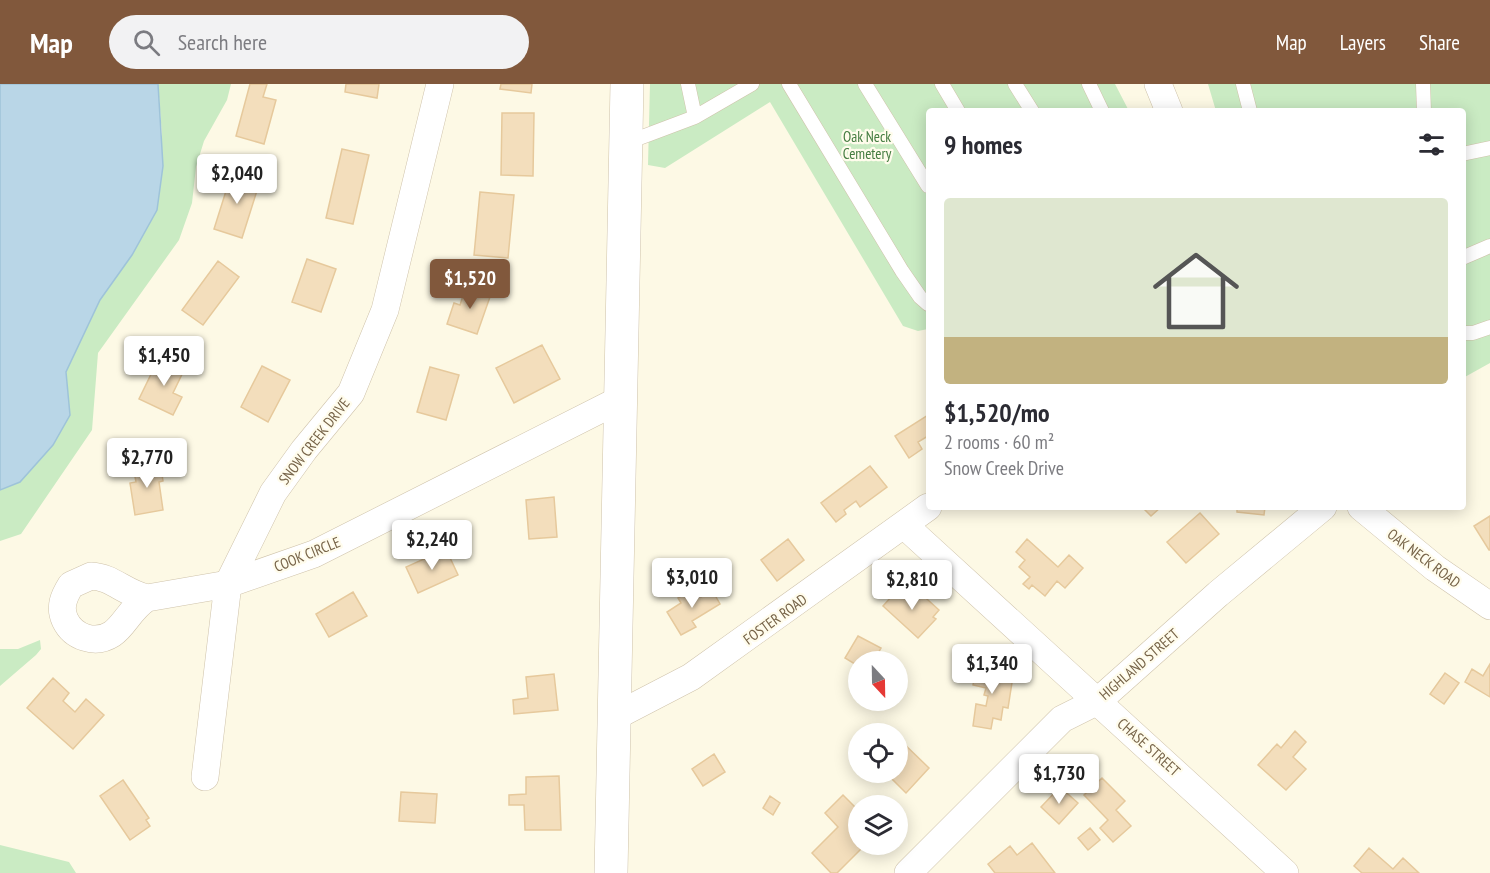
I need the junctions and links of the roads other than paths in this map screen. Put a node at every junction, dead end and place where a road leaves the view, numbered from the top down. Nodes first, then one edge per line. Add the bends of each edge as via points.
1 (440, 84) edge
2 (627, 84) edge
3 (688, 84) edge
4 (752, 84) edge
5 (789, 84) edge
6 (865, 84) edge
7 (942, 84) edge
8 (1015, 84) edge
9 (1089, 84) edge
10 (1158, 84) edge
11 (1243, 84) edge
12 (1428, 85) edge
13 (956, 108) edge
14 (1030, 108) edge
15 (1101, 108) edge
16 (1167, 108) edge
17 (1249, 108) edge
18 (1424, 108) edge
19 (695, 117) junction
20 (626, 143) junction
21 (1490, 148) edge
22 (1466, 153) edge
23 (926, 183) edge
24 (1490, 246) edge
25 (1466, 256) edge
26 (926, 302) edge
27 (1490, 327) edge
28 (1466, 333) edge
29 (623, 398) junction
30 (926, 509) edge
31 (1319, 510) edge
32 (1366, 510) edge
33 (905, 526) junction
34 (228, 584) junction
35 (147, 598) dead end
36 (1488, 599) edge
37 (1098, 700) junction
38 (614, 717) junction
39 (204, 777) dead end
40 (611, 873) edge
41 (908, 873) edge
42 (1285, 873) edge

1 - 34 street, SNOW CREEK DRIVE via 385,310 351,393 273,493
2 - 20 street
3 - 19 lane
4 - 19 lane
5 - 26 lane via 902,272
6 - 23 lane
7 - 13 lane
8 - 14 lane
9 - 15 lane
10 - 16 street
11 - 17 lane
12 - 18 lane
19 - 20 lane
20 - 29 street
21 - 22 lane
24 - 25 lane
27 - 28 lane
29 - 34 street, COOK CIRCLE via 315,554
29 - 38 street
30 - 33 street, FOSTER ROAD
31 - 37 street, HIGHLAND STREET
32 - 36 street, OAK NECK ROAD via 1427,562
33 - 37 street, CHASE STREET
33 - 38 street, FOSTER ROAD via 691,677
34 - 35 street, COOK CIRCLE
34 - 39 street
37 - 41 street, HIGHLAND STREET via 1062,719
37 - 42 street, CHASE STREET
38 - 40 street

